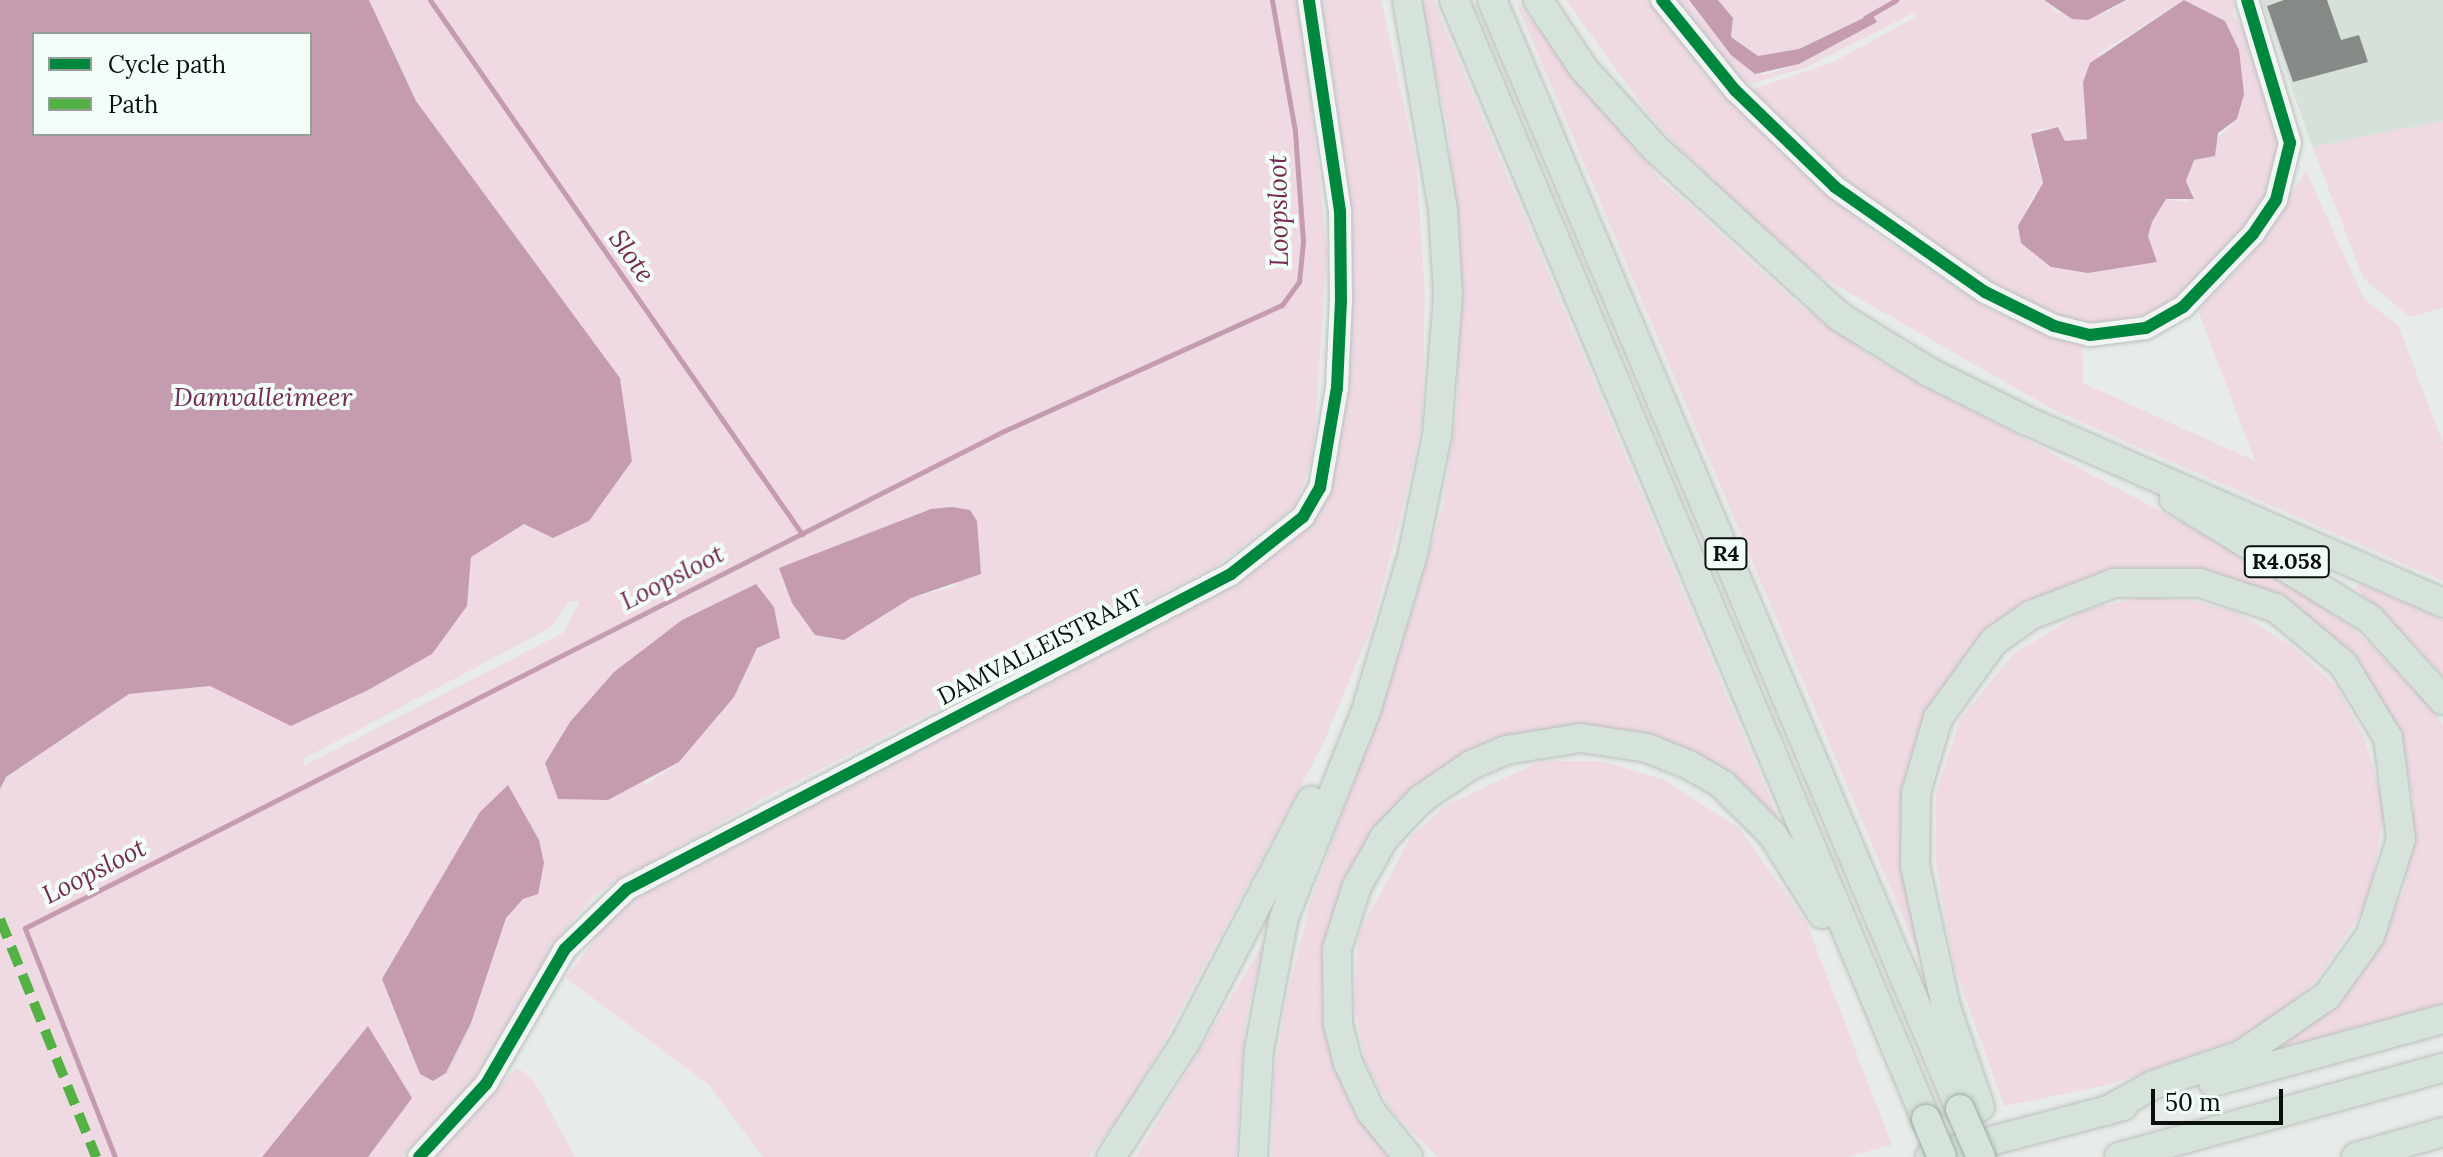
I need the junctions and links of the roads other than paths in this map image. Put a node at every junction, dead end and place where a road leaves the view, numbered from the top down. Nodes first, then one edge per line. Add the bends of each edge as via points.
1 (1309, 0) edge
2 (1407, 0) edge
3 (1454, 0) edge
4 (1492, 0) edge
5 (1538, 0) edge
6 (1662, 0) edge
7 (2247, 0) edge
8 (2042, 428) junction
9 (2443, 603) edge
10 (1374, 675) junction
11 (2443, 700) edge
12 (1867, 976) junction
13 (2443, 1019) edge
14 (2443, 1068) edge
15 (1970, 1108) junction
16 (2106, 1111) junction
17 (2443, 1132) edge
18 (419, 1157) edge
19 (1111, 1157) edge
20 (1253, 1157) edge
21 (1408, 1157) edge
22 (1930, 1157) edge
23 (1942, 1157) edge
24 (1981, 1157) edge
25 (1997, 1157) edge
26 (2119, 1157) edge
27 (2356, 1157) edge

1 - 18 street, DAMVALLEISTRAAT via 1340,211 1341,301 1337,388 1320,488 1303,517 1231,574 627,889 565,949 486,1084
2 - 10 highway via 1433,124 1448,295 1437,435 1413,553
3 - 12 highway, R4
4 - 15 highway, R4
5 - 8 highway via 1583,68 1656,149 1840,317 1929,372
6 - 7 street via 1735,90 1835,187 1985,292 2054,326 2090,335 2146,328 2183,307 2253,234 2276,200 2290,143
8 - 9 highway via 2107,451
8 - 11 highway, R4.058 via 2332,591 2370,619
10 - 19 highway via 1263,902 1186,1041
10 - 20 highway via 1284,917 1259,1050
12 - 21 highway via 1833,934 1773,835 1723,785 1647,748 1614,741 1581,738 1506,750 1442,783 1402,817 1368,863 1346,914 1335,988 1344,1050 1371,1112
12 - 23 highway, R4, bridge
13 - 16 highway
14 - 26 highway
15 - 16 highway via 1915,866 1916,793 1938,718 1985,651 2031,615 2114,583 2200,583 2276,608 2343,664 2388,738 2401,839 2370,936 2327,996 2241,1055 2153,1085
15 - 24 highway, R4, bridge
15 - 25 highway
16 - 22 highway
17 - 27 highway

